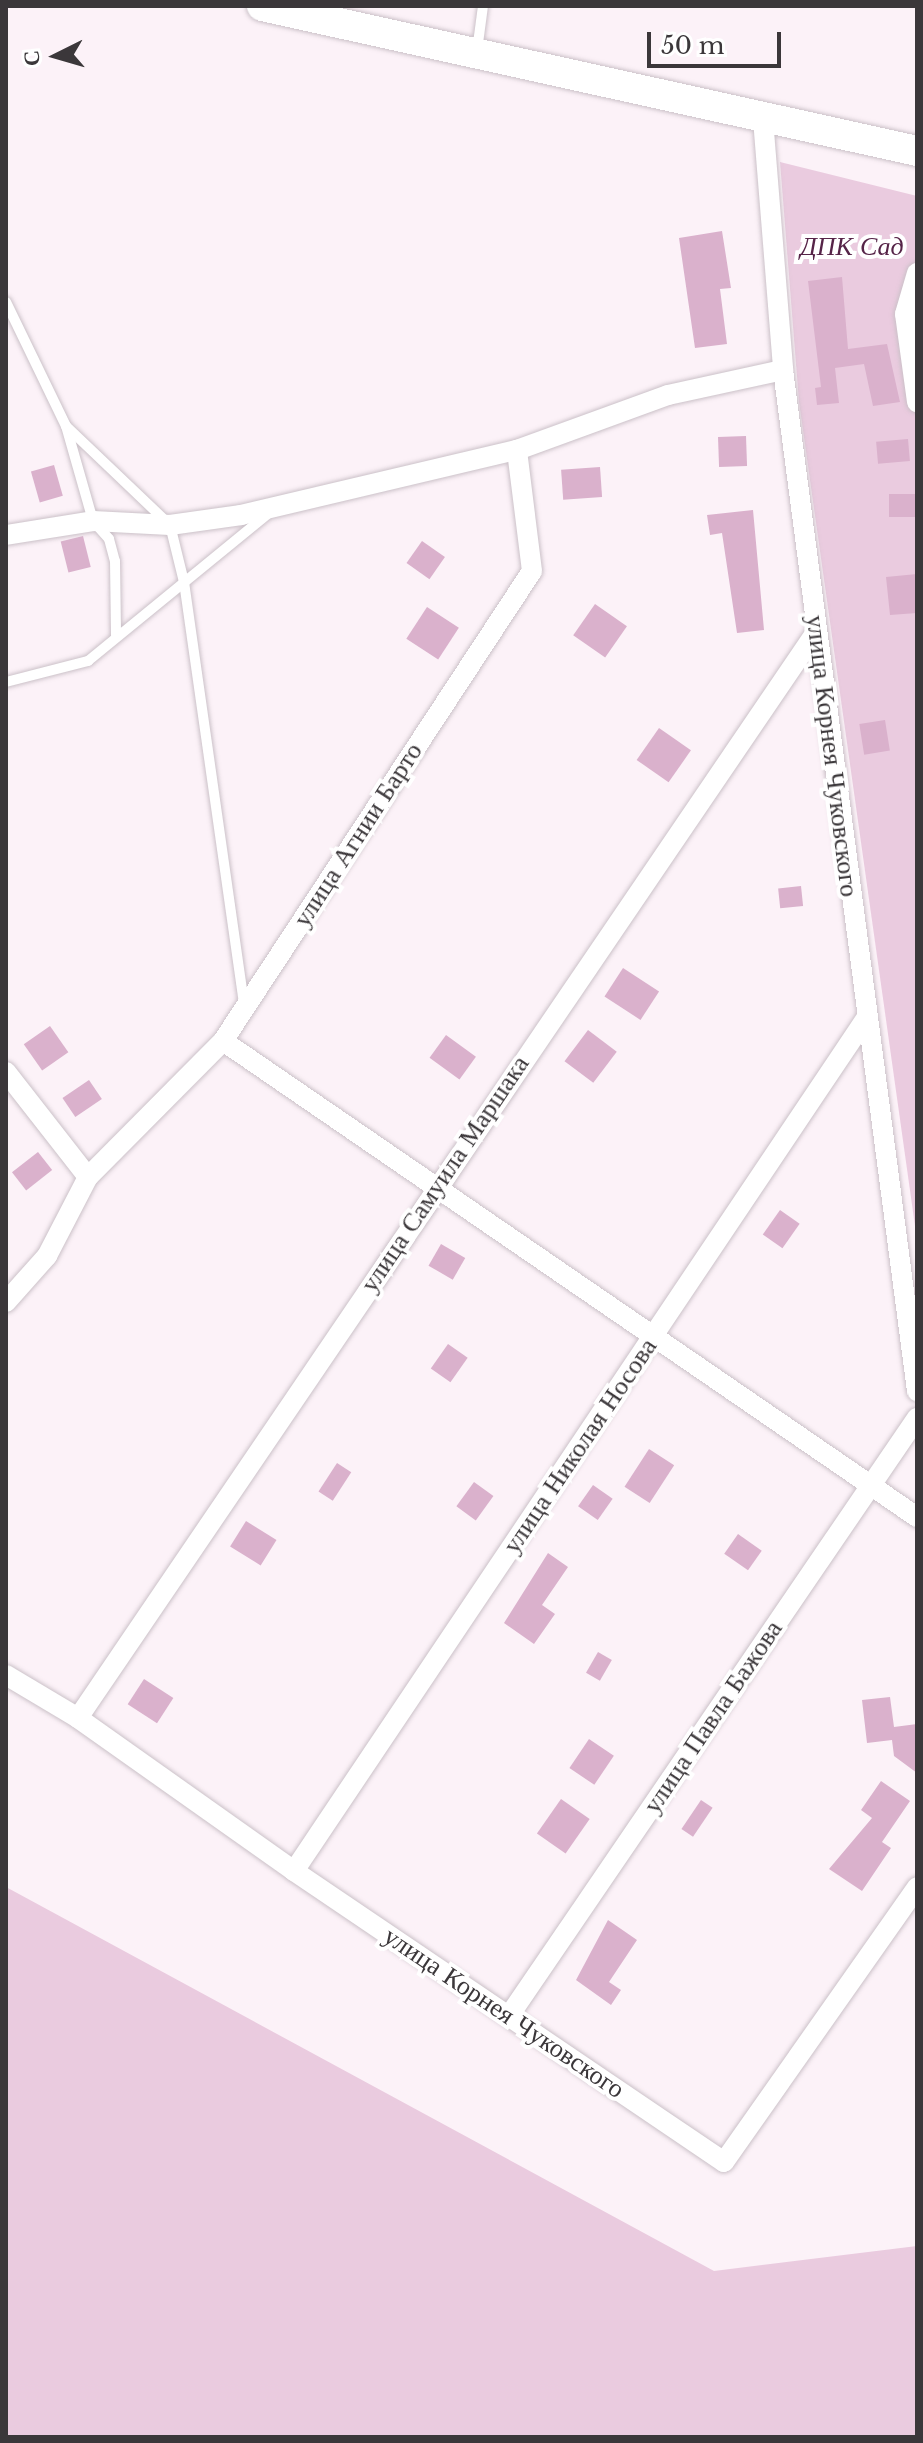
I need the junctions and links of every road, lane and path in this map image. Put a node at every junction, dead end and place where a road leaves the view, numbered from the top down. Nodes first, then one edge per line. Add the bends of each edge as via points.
1 (262, 6) edge
2 (483, 6) edge
3 (476, 57) junction
4 (763, 119) junction
5 (917, 151) edge
6 (917, 273) edge
7 (6, 302) edge
8 (783, 370) junction
9 (917, 402) edge
10 (66, 426) junction
11 (517, 450) junction
12 (277, 507) junction
13 (93, 521) junction
14 (170, 525) junction
15 (6, 535) edge
16 (184, 582) junction
17 (816, 632) junction
18 (116, 637) junction
19 (6, 682) edge
20 (245, 1007) junction
21 (865, 1020) junction
22 (223, 1041) junction
23 (6, 1072) edge
24 (88, 1177) junction
25 (435, 1187) junction
26 (6, 1302) edge
27 (653, 1336) junction
28 (917, 1391) edge
29 (917, 1418) edge
30 (871, 1486) junction
31 (917, 1517) edge
32 (6, 1675) edge
33 (78, 1718) junction
34 (294, 1871) junction
35 (917, 1887) edge
36 (509, 2016) junction

1 - 3 street
2 - 3 lane
3 - 4 street
4 - 5 street
4 - 8 street, улица Корнея Чуковского
6 - 9 street via 905,314
7 - 10 lane
8 - 11 street via 668,395
8 - 17 street, улица Корнея Чуковского
10 - 13 lane
10 - 14 lane
11 - 12 street
11 - 20 street, улица Агнии Барто via 532,571
12 - 14 street
12 - 16 lane
13 - 14 street
13 - 15 street
13 - 18 lane via 109,539 115,561
14 - 16 lane
16 - 18 lane
16 - 20 lane
17 - 21 street, улица Корнея Чуковского
17 - 25 street, улица Самуила Маршака
18 - 19 lane via 88,661
20 - 22 street, улица Агнии Барто
21 - 27 street, улица Николая Носова
21 - 28 street, улица Корнея Чуковского
22 - 24 street, улица Агнии Барто
22 - 25 street
23 - 24 street
24 - 26 street, улица Агнии Барто via 47,1256
25 - 27 street
25 - 33 street, улица Самуила Маршака
27 - 30 street
27 - 34 street, улица Николая Носова
29 - 30 street, улица Павла Бажова
30 - 31 street
30 - 36 street, улица Павла Бажова
32 - 33 street, улица Корнея Чуковского
33 - 34 street, улица Корнея Чуковского
34 - 36 street, улица Корнея Чуковского
35 - 36 street, улица Корнея Чуковского via 724,2162

